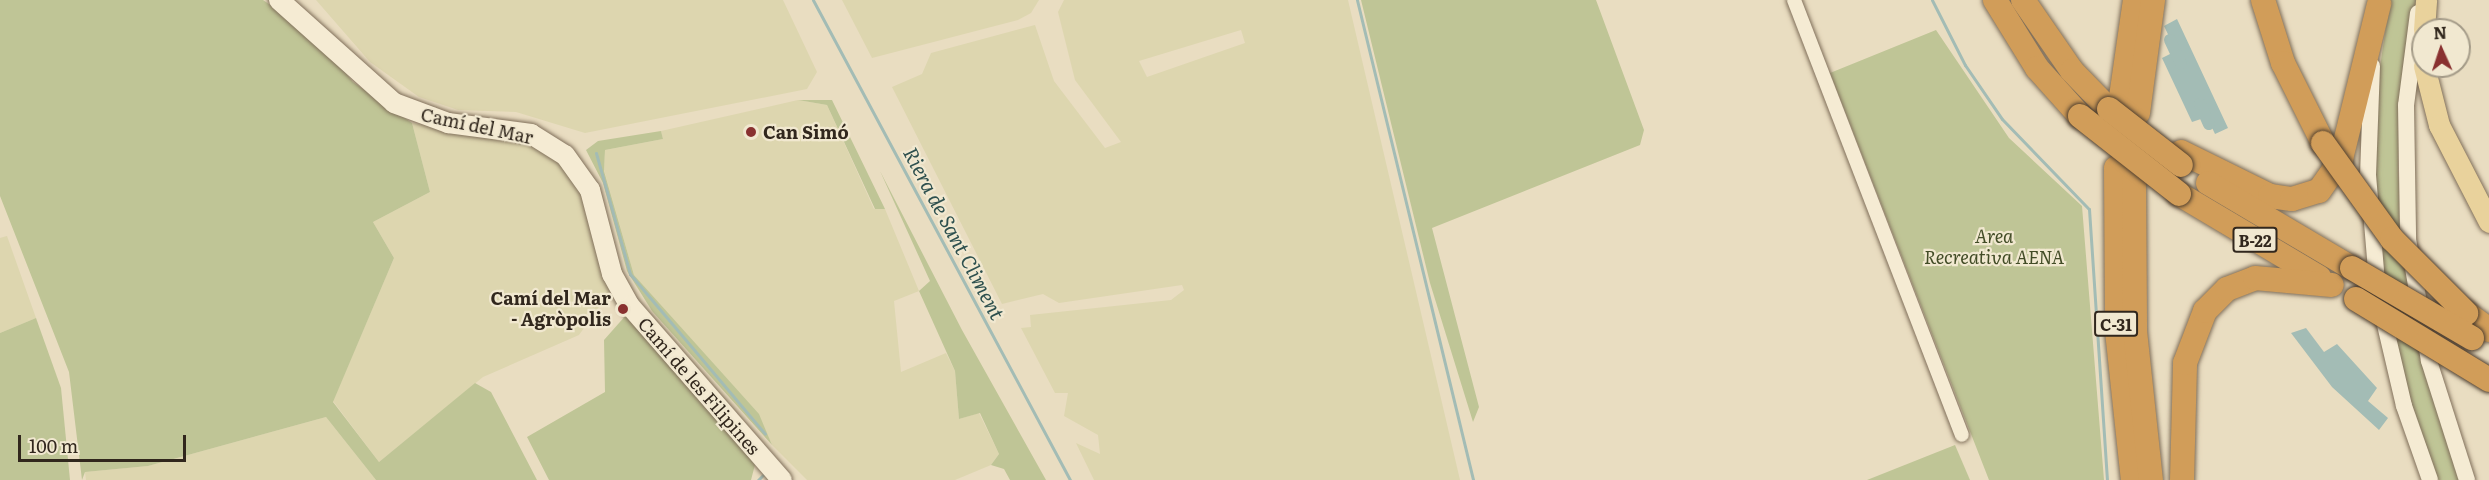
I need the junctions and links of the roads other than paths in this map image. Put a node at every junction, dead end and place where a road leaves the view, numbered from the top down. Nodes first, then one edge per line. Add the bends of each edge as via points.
1 (279, 0) edge
2 (1794, 0) edge
3 (1995, 0) edge
4 (2022, 0) edge
5 (2134, 0) edge
6 (2153, 0) edge
7 (2263, 0) edge
8 (2421, 0) edge
9 (2426, 0) edge
10 (2379, 2) edge
11 (2425, 18) edge
12 (2427, 78) edge
13 (2123, 107) junction
14 (2181, 159) junction
15 (2489, 222) edge
16 (2332, 285) junction
17 (620, 290) joint
18 (2483, 339) edge
19 (2489, 380) edge
20 (1962, 435) dead end
21 (782, 480) edge
22 (2133, 480) edge
23 (2151, 480) edge
24 (2182, 480) edge
25 (2430, 480) edge
26 (2467, 480) edge

1 - 17 main road, Camí del Mar via 394,104 448,123 522,132 556,147 590,190
2 - 20 street
3 - 16 highway, B-22, bridge via 2037,68 2080,116 2179,194
4 - 13 highway via 2082,83
5 - 13 highway
6 - 13 highway
7 - 18 highway, bridge via 2283,63 2323,143 2392,239 2466,313
8 - 26 street via 2406,105 2408,239 2429,361
9 - 11 main road
10 - 14 highway via 2341,159 2319,190 2292,199 2270,196
10 - 25 street via 2368,139 2374,262 2389,350
12 - 15 main road via 2443,136
13 - 14 highway, bridge
14 - 18 highway, bridge via 2352,268
16 - 19 highway, B-22, bridge
16 - 24 highway via 2256,278 2227,289 2205,311 2185,363
17 - 21 main road, Camí de les Filipines via 670,355
22 - 23 highway, C-31 via 2116,330 2125,173 2135,331

